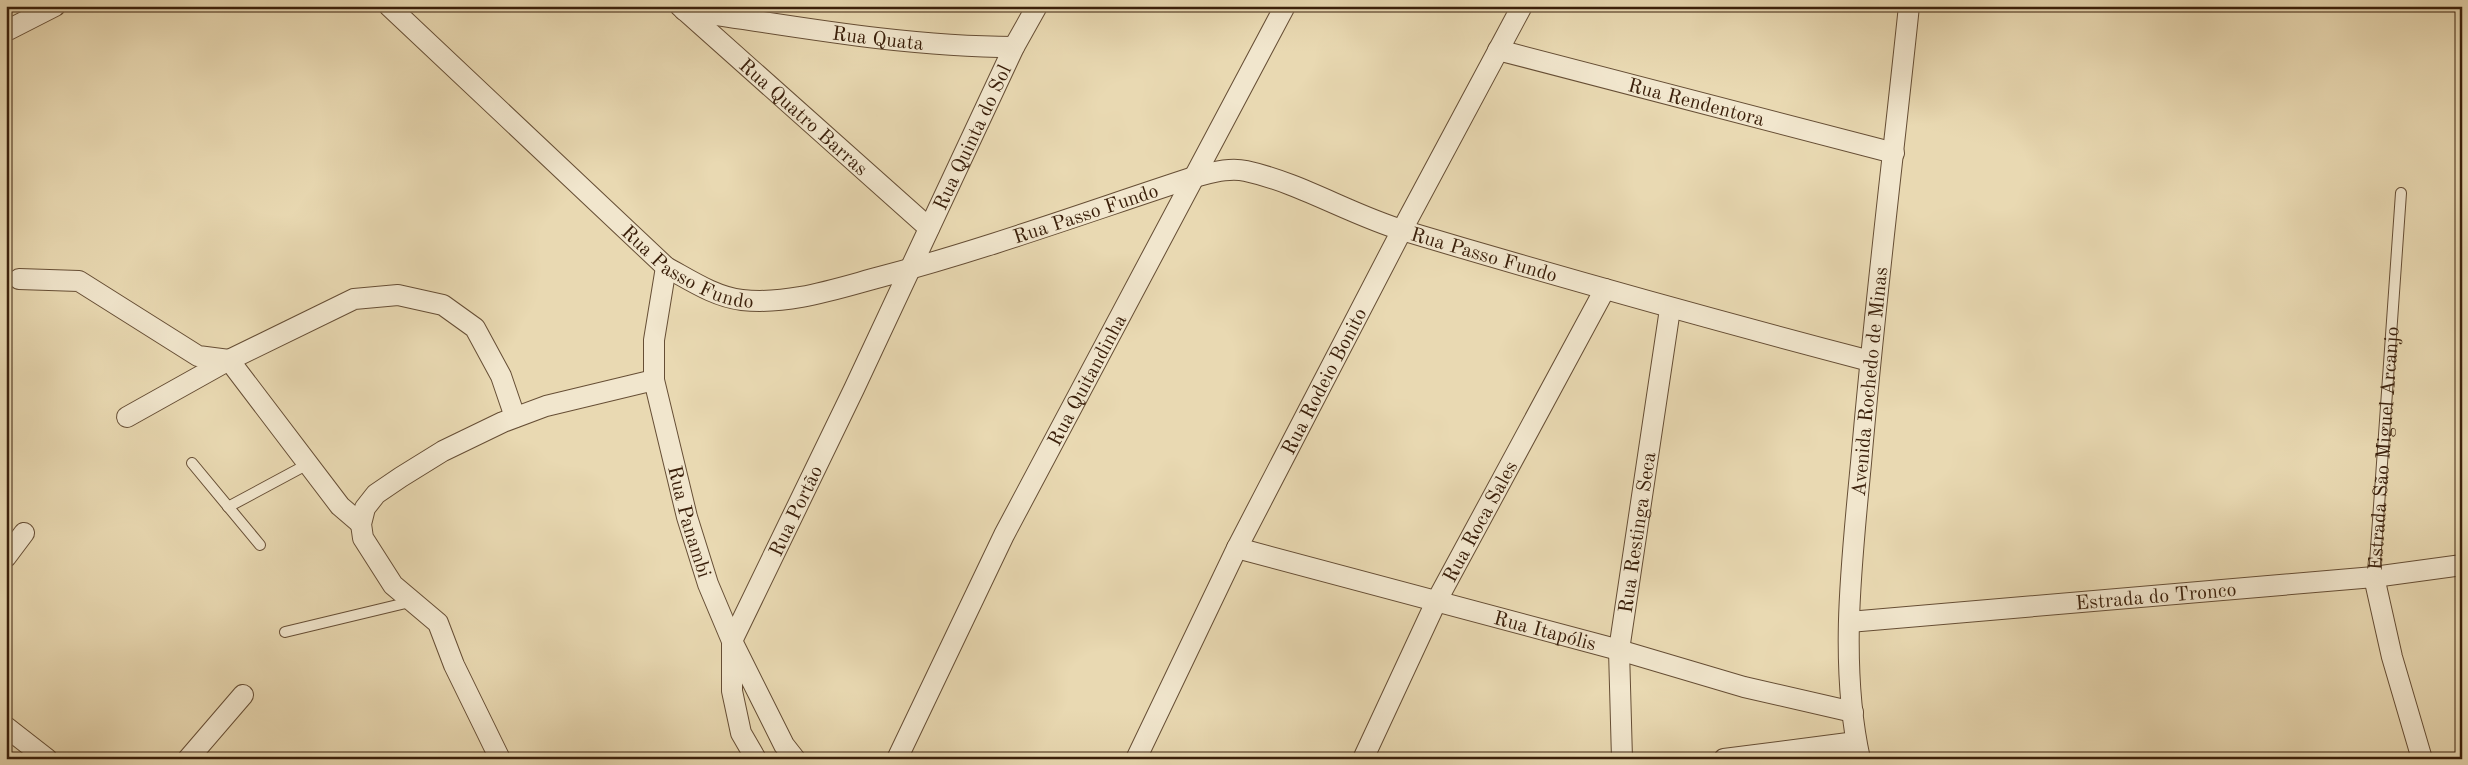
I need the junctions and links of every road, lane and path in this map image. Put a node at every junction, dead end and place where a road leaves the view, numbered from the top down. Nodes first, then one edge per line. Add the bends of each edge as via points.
1 (55, 6) edge
2 (389, 6) edge
3 (1037, 6) edge
4 (1285, 6) edge
5 (1522, 6) edge
6 (1909, 6) edge
7 (682, 8) edge
8 (6, 31) edge
9 (1014, 47) junction
10 (1498, 50) junction
11 (1894, 153) junction
12 (1194, 177) junction
13 (2401, 193) dead end
14 (929, 228) junction
15 (1402, 230) junction
16 (666, 267) junction
17 (909, 270) junction
18 (19, 279) dead end
19 (1605, 289) junction
20 (1670, 309) junction
21 (229, 360) junction
22 (1870, 361) junction
23 (654, 380) junction
24 (127, 417) dead end
25 (515, 417) junction
26 (192, 463) dead end
27 (308, 464) junction
28 (228, 507) junction
29 (361, 524) junction
30 (24, 533) dead end
31 (260, 546) dead end
32 (1237, 548) junction
33 (6, 557) edge
34 (2462, 565) edge
35 (2374, 577) junction
36 (410, 602) junction
37 (1436, 602) junction
38 (1849, 622) junction
39 (285, 632) dead end
40 (732, 641) junction
41 (1619, 650) junction
42 (243, 695) dead end
43 (1853, 712) junction
44 (6, 727) edge
45 (1858, 750) edge
46 (45, 758) edge
47 (188, 759) edge
48 (500, 759) edge
49 (756, 759) edge
50 (795, 759) edge
51 (897, 759) edge
52 (1136, 759) edge
53 (1363, 759) edge
54 (1622, 759) edge
55 (1724, 759) edge
56 (2422, 759) edge

1 - 8 street
2 - 16 street, Rua Passo Fundo
3 - 9 street, Rua Quinta do Sol
4 - 12 street, Rua Quitandinha
5 - 10 street, Rua Rodeio Bonito
6 - 11 street, Avenida Rochedo de Minas
7 - 9 street, Rua Quata via 882,38 970,47
7 - 14 street, Rua Quatro Barras
9 - 14 street, Rua Quinta do Sol
10 - 11 street, Rua Rendentora
10 - 15 street, Rua Rodeio Bonito
11 - 22 street, Avenida Rochedo de Minas
12 - 15 street, Rua Passo Fundo via 1220,170 1243,170 1269,176
12 - 17 street, Rua Passo Fundo
12 - 51 street, Rua Quitandinha via 1004,535
13 - 35 lane, Estrada São Miguel Arcanjo
14 - 17 street, Rua Quinta do Sol
15 - 19 street, Rua Passo Fundo
15 - 32 street, Rua Rodeio Bonito
16 - 17 street, Rua Passo Fundo via 713,292 741,300 779,301
16 - 23 street, Rua Panambi via 655,330
17 - 40 street, Rua Portão
18 - 21 street via 78,281 198,356
19 - 20 street, Rua Passo Fundo
19 - 37 street, Rua Roca Sales
20 - 22 street, Rua Passo Fundo
20 - 41 street, Rua Restinga Seca
21 - 24 street
21 - 25 street via 354,299 398,295 443,305 476,328 501,376
21 - 27 street
22 - 38 street, Avenida Rochedo de Minas
23 - 25 street via 546,406
23 - 40 street, Rua Panambi via 686,517 708,584
25 - 29 street via 443,451 376,494 364,508
26 - 28 lane
27 - 28 lane
27 - 29 street via 340,506
28 - 31 lane
29 - 36 street via 375,559
30 - 33 street
32 - 37 street, Rua Itapólis
32 - 52 street, Rua Rodeio Bonito
34 - 35 street, Estrada do Tronco
35 - 38 street, Estrada do Tronco
35 - 56 street, Estrada São Miguel Arcanjo via 2392,657
36 - 39 lane
36 - 48 street via 438,623 454,665
37 - 41 street, Rua Itapólis
37 - 53 street, Rua Roca Sales
38 - 43 street, Avenida Rochedo de Minas
40 - 49 street, Rua Portão via 732,691 741,733
40 - 50 street, Rua Panambi via 784,745
41 - 43 street, Rua Itapólis via 1744,687
41 - 54 street, Rua Restinga Seca
42 - 47 street
43 - 45 street, Avenida Rochedo de Minas
44 - 46 street
45 - 55 street

